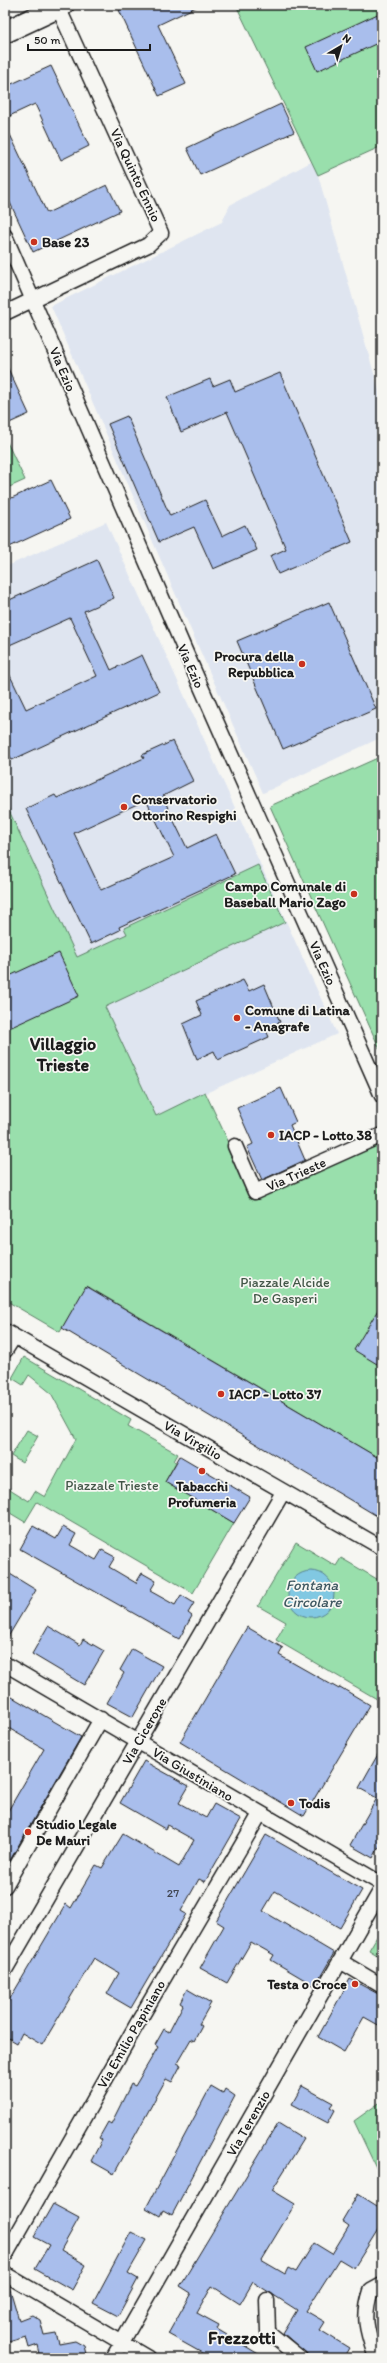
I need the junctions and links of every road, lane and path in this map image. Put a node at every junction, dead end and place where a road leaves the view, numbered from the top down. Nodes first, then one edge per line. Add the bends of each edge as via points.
1 (60, 6) edge
2 (5, 32) edge
3 (5, 236) edge
4 (33, 300) junction
5 (5, 313) edge
6 (382, 1096) edge
7 (382, 1136) edge
8 (234, 1146) dead end
9 (9, 1334) edge
10 (5, 1351) edge
11 (283, 1492) junction
12 (382, 1548) edge
13 (5, 1664) edge
14 (101, 1719) junction
15 (138, 1741) junction
16 (260, 1814) junction
17 (382, 1884) edge
18 (5, 1886) edge
19 (382, 1888) edge
20 (9, 1953) edge
21 (340, 1961) junction
22 (5, 1970) edge
23 (382, 1986) edge
24 (5, 2256) edge
25 (5, 2274) edge
26 (382, 2285) edge
27 (267, 2300) dead end
28 (122, 2342) junction
29 (113, 2358) edge
30 (148, 2358) edge
31 (300, 2358) edge
32 (376, 2358) edge

1 - 2 main road
1 - 4 street, Via Quinto Ennio via 161,232 148,245
3 - 4 street, Via Ezio
4 - 5 street
4 - 6 street, Via Ezio
7 - 8 street, Via Trieste via 255,1192
9 - 10 street
9 - 11 street, Via Virgilio
11 - 12 street, Via Virgilio
11 - 15 street, Via Cicerone
13 - 14 street, Via Giustiniano
14 - 15 street, Via Giustiniano
14 - 18 street
15 - 16 street, Via Giustiniano
15 - 20 street, Via Cicerone
16 - 17 street, Via Giustiniano
16 - 24 street, Via Emilio Papiniano
19 - 21 street, Via Terenzio
20 - 22 street, Via Cicerone
21 - 23 street
21 - 28 street, Via Terenzio
25 - 28 street
26 - 32 street via 371,2291 365,2309 368,2334
27 - 31 street via 268,2332
28 - 29 street, Via Terenzio
28 - 30 street

